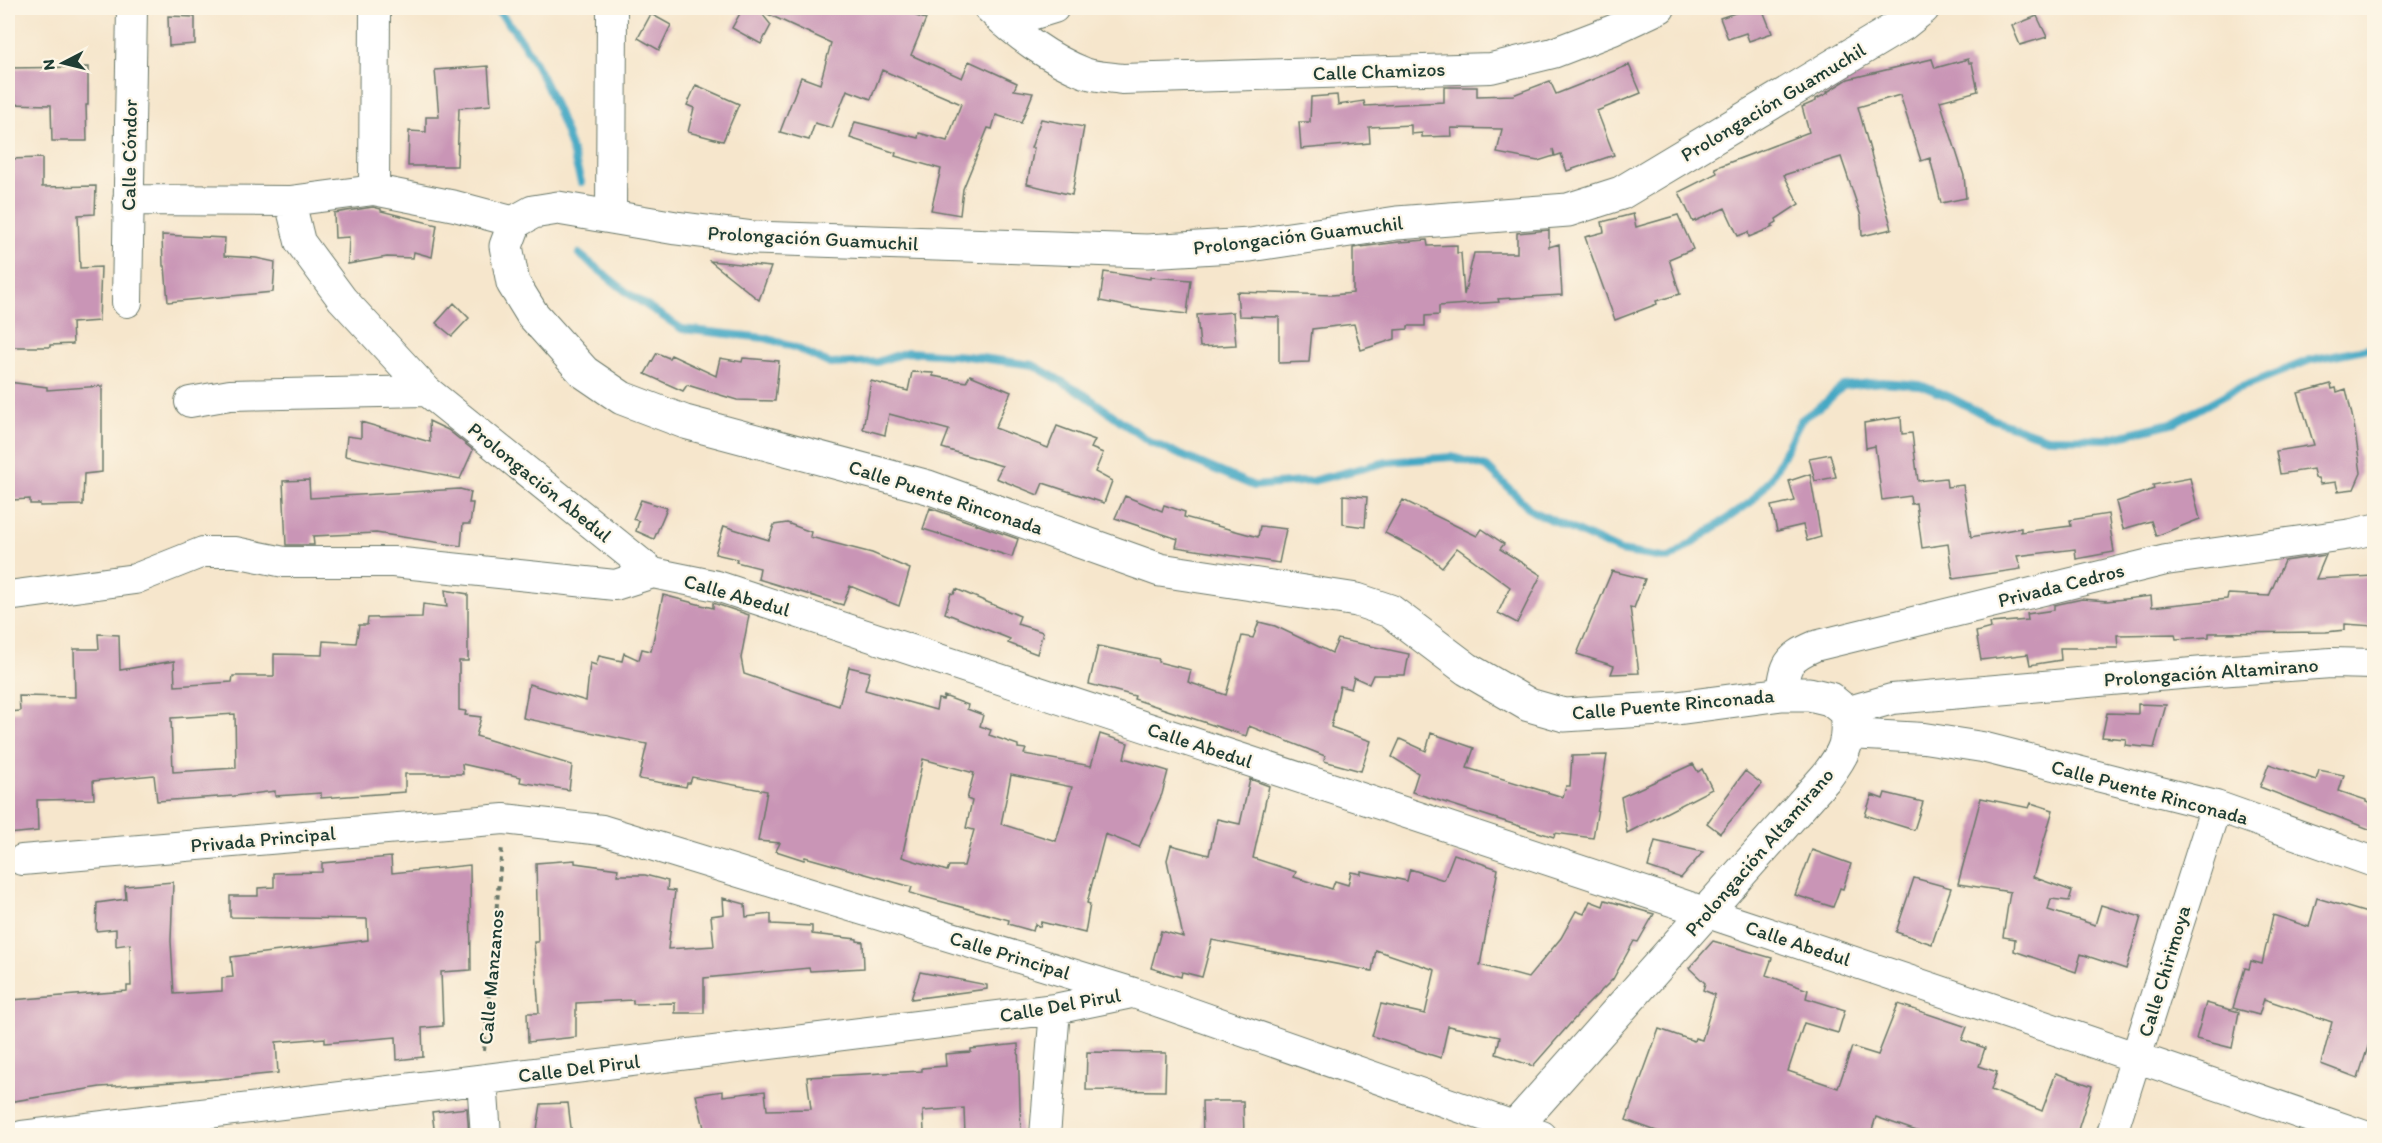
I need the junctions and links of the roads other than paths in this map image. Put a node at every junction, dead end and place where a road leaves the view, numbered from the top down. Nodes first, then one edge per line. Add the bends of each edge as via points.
1 (132, 8) edge
2 (375, 8) edge
3 (612, 8) edge
4 (1054, 8) edge
5 (1660, 8) edge
6 (1923, 8) edge
7 (997, 15) edge
8 (374, 190) junction
9 (128, 200) junction
10 (290, 201) junction
11 (611, 216) junction
12 (515, 222) junction
13 (127, 302) dead end
14 (427, 391) junction
15 (190, 402) dead end
16 (2374, 529) edge
17 (653, 573) junction
18 (8, 596) edge
19 (2374, 664) edge
20 (1782, 694) junction
21 (1848, 723) junction
22 (2216, 806) junction
23 (504, 819) joint
24 (22, 860) dead end
25 (2374, 862) edge
26 (1707, 913) junction
27 (1134, 993) junction
28 (1055, 1010) junction
29 (2138, 1057) junction
30 (482, 1080) junction
31 (1521, 1132) edge
32 (22, 1136) edge
33 (486, 1136) edge
34 (1045, 1136) edge
35 (2111, 1136) edge
36 (2365, 1136) edge

1 - 9 street, Calle Cóndor
2 - 8 street
3 - 11 street
4 - 7 street
5 - 7 street, Calle Chamizos via 1553,52 1491,68 1122,79 1087,74 1060,61
6 - 11 street, Prolongación Guamuchil via 1903,24 1621,193 1568,210 1397,223 1250,245 1147,251 754,238
8 - 10 street
8 - 12 street
9 - 10 street
9 - 13 street, Calle Cóndor
10 - 14 street, Prolongación Abedul via 300,242 342,299
11 - 12 street, Prolongación Guamuchil via 558,208 533,212
12 - 20 street, Calle Puente Rinconada via 507,246 513,283 532,314 584,372 622,398 686,422 928,487 1160,570 1357,600 1390,611 1467,669 1529,705 1564,715 1677,708
14 - 15 street via 230,395
14 - 17 street, Prolongación Abedul
16 - 20 street, Privada Cedros via 2166,560 1815,646 1797,653 1785,668
17 - 18 street, Calle Abedul via 615,585 393,562 284,562 235,552 203,552 135,579
17 - 26 street, Calle Abedul via 717,586
19 - 21 street, Prolongación Altamirano via 2216,671 1892,699
20 - 21 street, Calle Puente Rinconada via 1830,699
21 - 22 street, Calle Puente Rinconada via 1982,747
21 - 26 street, Prolongación Altamirano via 1842,756
22 - 25 street, Calle Puente Rinconada
22 - 29 street, Calle Chirimoya
23 - 24 street, Privada Principal
23 - 27 street, Calle Principal via 602,830
26 - 29 street, Calle Abedul
26 - 31 street, Prolongación Altamirano
27 - 28 street, Calle Del Pirul
27 - 31 street, Calle Principal
28 - 30 street, Calle Del Pirul
28 - 34 street
29 - 35 street, Calle Chirimoya
29 - 36 street, Calle Abedul
30 - 32 street, Calle Del Pirul
30 - 33 street

